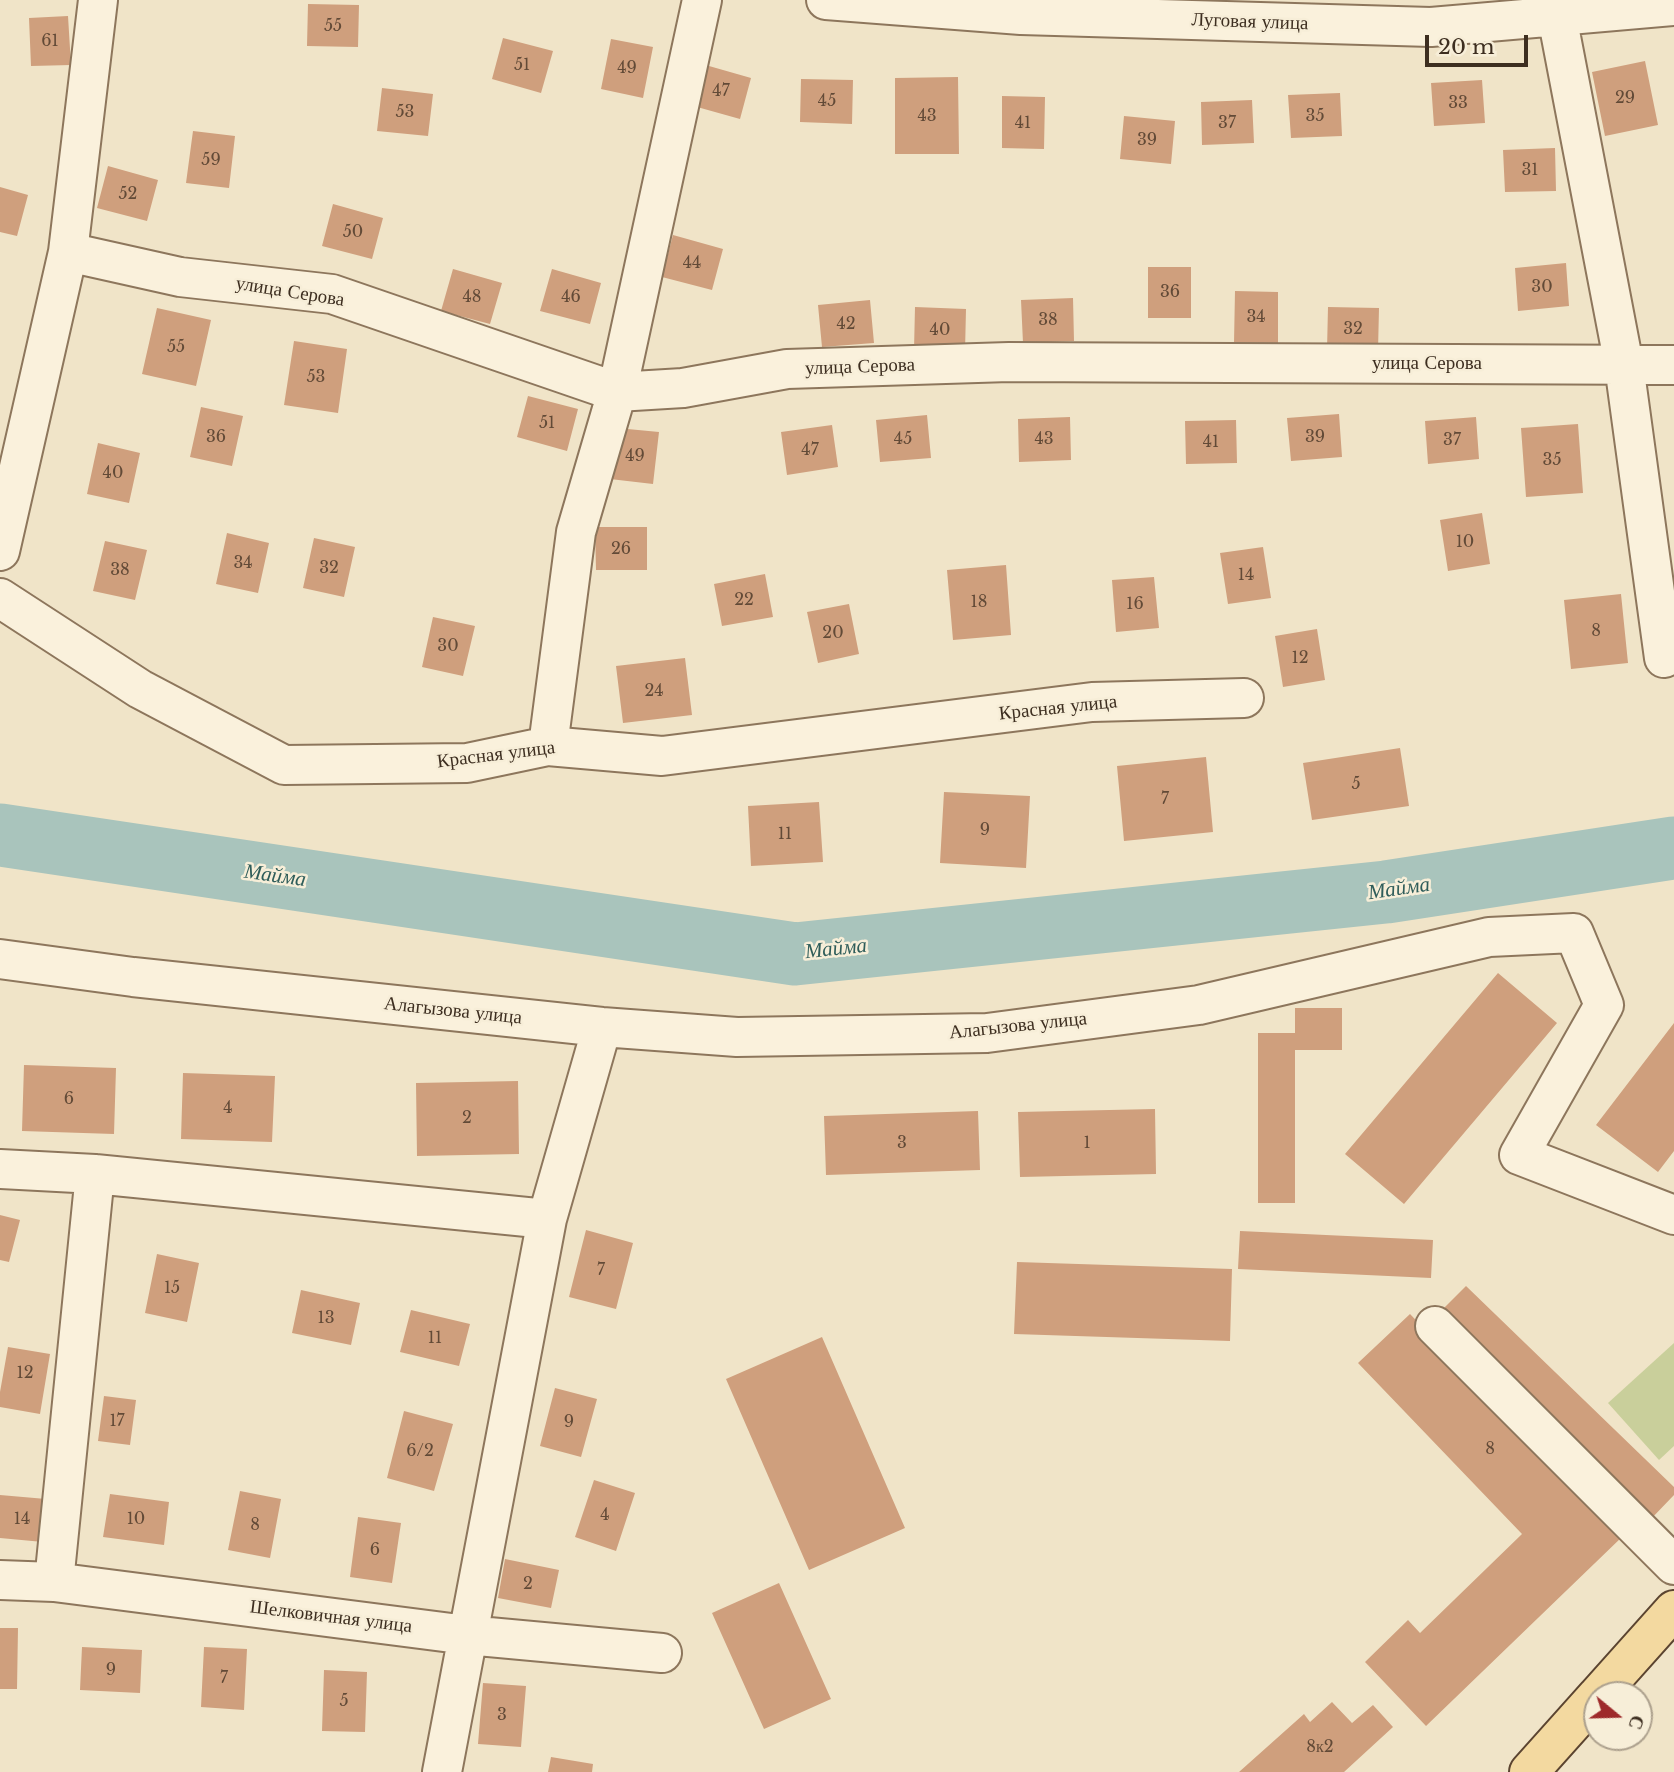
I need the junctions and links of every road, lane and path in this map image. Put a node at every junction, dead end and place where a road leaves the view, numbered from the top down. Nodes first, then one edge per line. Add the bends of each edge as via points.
1 (98, 0) edge
2 (702, 0) edge
3 (826, 0) edge
4 (1674, 6) edge
5 (1430, 14) edge
6 (1557, 16) junction
7 (68, 252) junction
8 (1624, 365) junction
9 (1674, 365) edge
10 (617, 393) junction
11 (0, 551) edge
12 (0, 597) edge
13 (1664, 658) dead end
14 (1244, 698) dead end
15 (548, 746) junction
16 (0, 959) edge
17 (602, 1027) junction
18 (0, 1169) edge
19 (95, 1174) junction
20 (1674, 1215) edge
21 (547, 1219) junction
22 (1435, 1326) dead end
23 (1674, 1565) edge
24 (0, 1580) edge
25 (54, 1582) junction
26 (1674, 1610) edge
27 (467, 1635) junction
28 (662, 1653) dead end
29 (1610, 1681) edge
30 (1583, 1711) edge
31 (442, 1772) edge
32 (1529, 1772) edge

1 - 7 street
2 - 10 street
3 - 5 street, Луговая улица via 1021,15
4 - 6 street, Луговая улица
5 - 6 street, Луговая улица
6 - 8 street
7 - 10 street, улица Серова via 180,276 332,294
7 - 11 street
8 - 9 street, улица Серова
8 - 10 street, улица Серова via 1009,362 787,369 683,388
8 - 13 street
10 - 15 street via 576,532
12 - 15 street, Красная улица via 140,689 284,765 467,763
14 - 15 street, Красная улица via 1092,702 662,756
16 - 17 street, Алагызова улица
17 - 20 street, Алагызова улица via 737,1037 988,1033 1199,1005 1489,937 1574,933 1604,1005 1519,1155
17 - 21 street
18 - 19 street
19 - 21 street
19 - 25 street
21 - 27 street
22 - 23 street
24 - 25 street, Шелковичная улица
25 - 27 street, Шелковичная улица
26 - 29 main road
27 - 28 street, Шелковичная улица
27 - 31 street
30 - 32 main road

